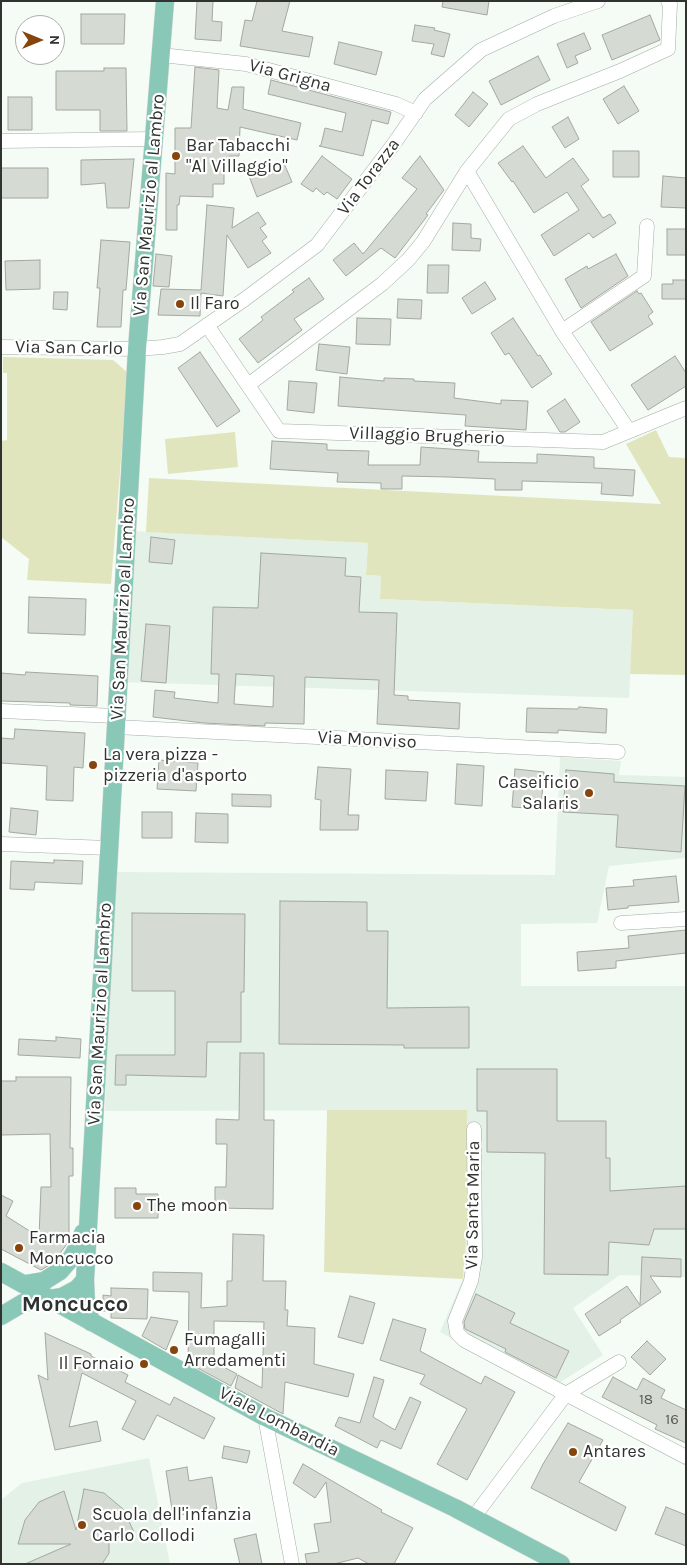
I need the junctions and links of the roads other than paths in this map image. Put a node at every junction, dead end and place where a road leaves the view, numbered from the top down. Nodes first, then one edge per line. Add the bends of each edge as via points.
1 (165, 1) edge
2 (558, 1) edge
3 (598, 1) edge
4 (668, 1) edge
5 (554, 16) junction
6 (161, 55) junction
7 (416, 113) junction
8 (154, 139) junction
9 (1, 141) edge
10 (467, 171) junction
11 (647, 226) dead end
12 (207, 325) junction
13 (562, 331) junction
14 (1, 347) edge
15 (137, 349) junction
16 (248, 385) junction
17 (686, 408) edge
18 (629, 431) junction
19 (1, 711) edge
20 (116, 722) junction
21 (618, 752) dead end
22 (1, 844) edge
23 (109, 848) junction
24 (686, 919) edge
25 (621, 923) dead end
26 (474, 1129) dead end
27 (88, 1218) junction
28 (60, 1271) junction
29 (1, 1272) edge
30 (85, 1280) junction
31 (26, 1284) junction
32 (53, 1299) junction
33 (1, 1316) edge
34 (91, 1322) junction
35 (619, 1362) dead end
36 (566, 1394) junction
37 (265, 1417) junction
38 (686, 1457) edge
39 (473, 1518) junction
40 (292, 1564) edge
41 (561, 1564) edge

1 - 6 main road, Via San Maurizio al Lambro
2 - 5 street
3 - 5 street, Via Torazza
4 - 10 street via 668,49 537,104 509,120
5 - 7 street, Via Torazza via 481,50 425,99
6 - 7 street, Via Grigna via 246,64 396,104
6 - 8 main road, Via San Maurizio al Lambro
7 - 12 street, Via Torazza via 317,245
8 - 9 street
8 - 15 main road, Via San Maurizio al Lambro
10 - 13 street
10 - 16 street via 423,242 408,260 382,284
11 - 13 street via 644,276
12 - 15 street, Via Torazza via 180,344
12 - 16 street, Villaggio Brugherio
13 - 18 street
14 - 15 street, Via San Carlo
15 - 20 main road, Via San Maurizio al Lambro
16 - 18 street, Villaggio Brugherio via 279,431 603,442
17 - 18 street, Villaggio Brugherio
19 - 20 street, Via Monviso
20 - 21 street, Via Monviso
20 - 23 main road, Via San Maurizio al Lambro
22 - 23 street
23 - 27 main road, Via San Maurizio al Lambro
24 - 25 street
26 - 36 street, Via Santa Maria via 474,1265 455,1322 457,1333 464,1340
27 - 28 main road, Via San Maurizio al Lambro via 80,1243
27 - 30 main road, Via San Maurizio al Lambro
28 - 31 main road, Via San Maurizio al Lambro via 44,1281
28 - 32 main road, Via San Maurizio al Lambro
29 - 31 main road, Viale Lombardia
30 - 32 main road via 70,1294
30 - 34 main road, Via San Maurizio al Lambro
31 - 32 main road, Viale Lombardia
32 - 33 main road via 23,1303
32 - 34 main road, Viale Lombardia
34 - 37 main road, Viale Lombardia
35 - 36 street
36 - 38 street
36 - 39 street
37 - 39 main road, Viale Lombardia
37 - 40 street
39 - 41 main road, Viale Lombardia

